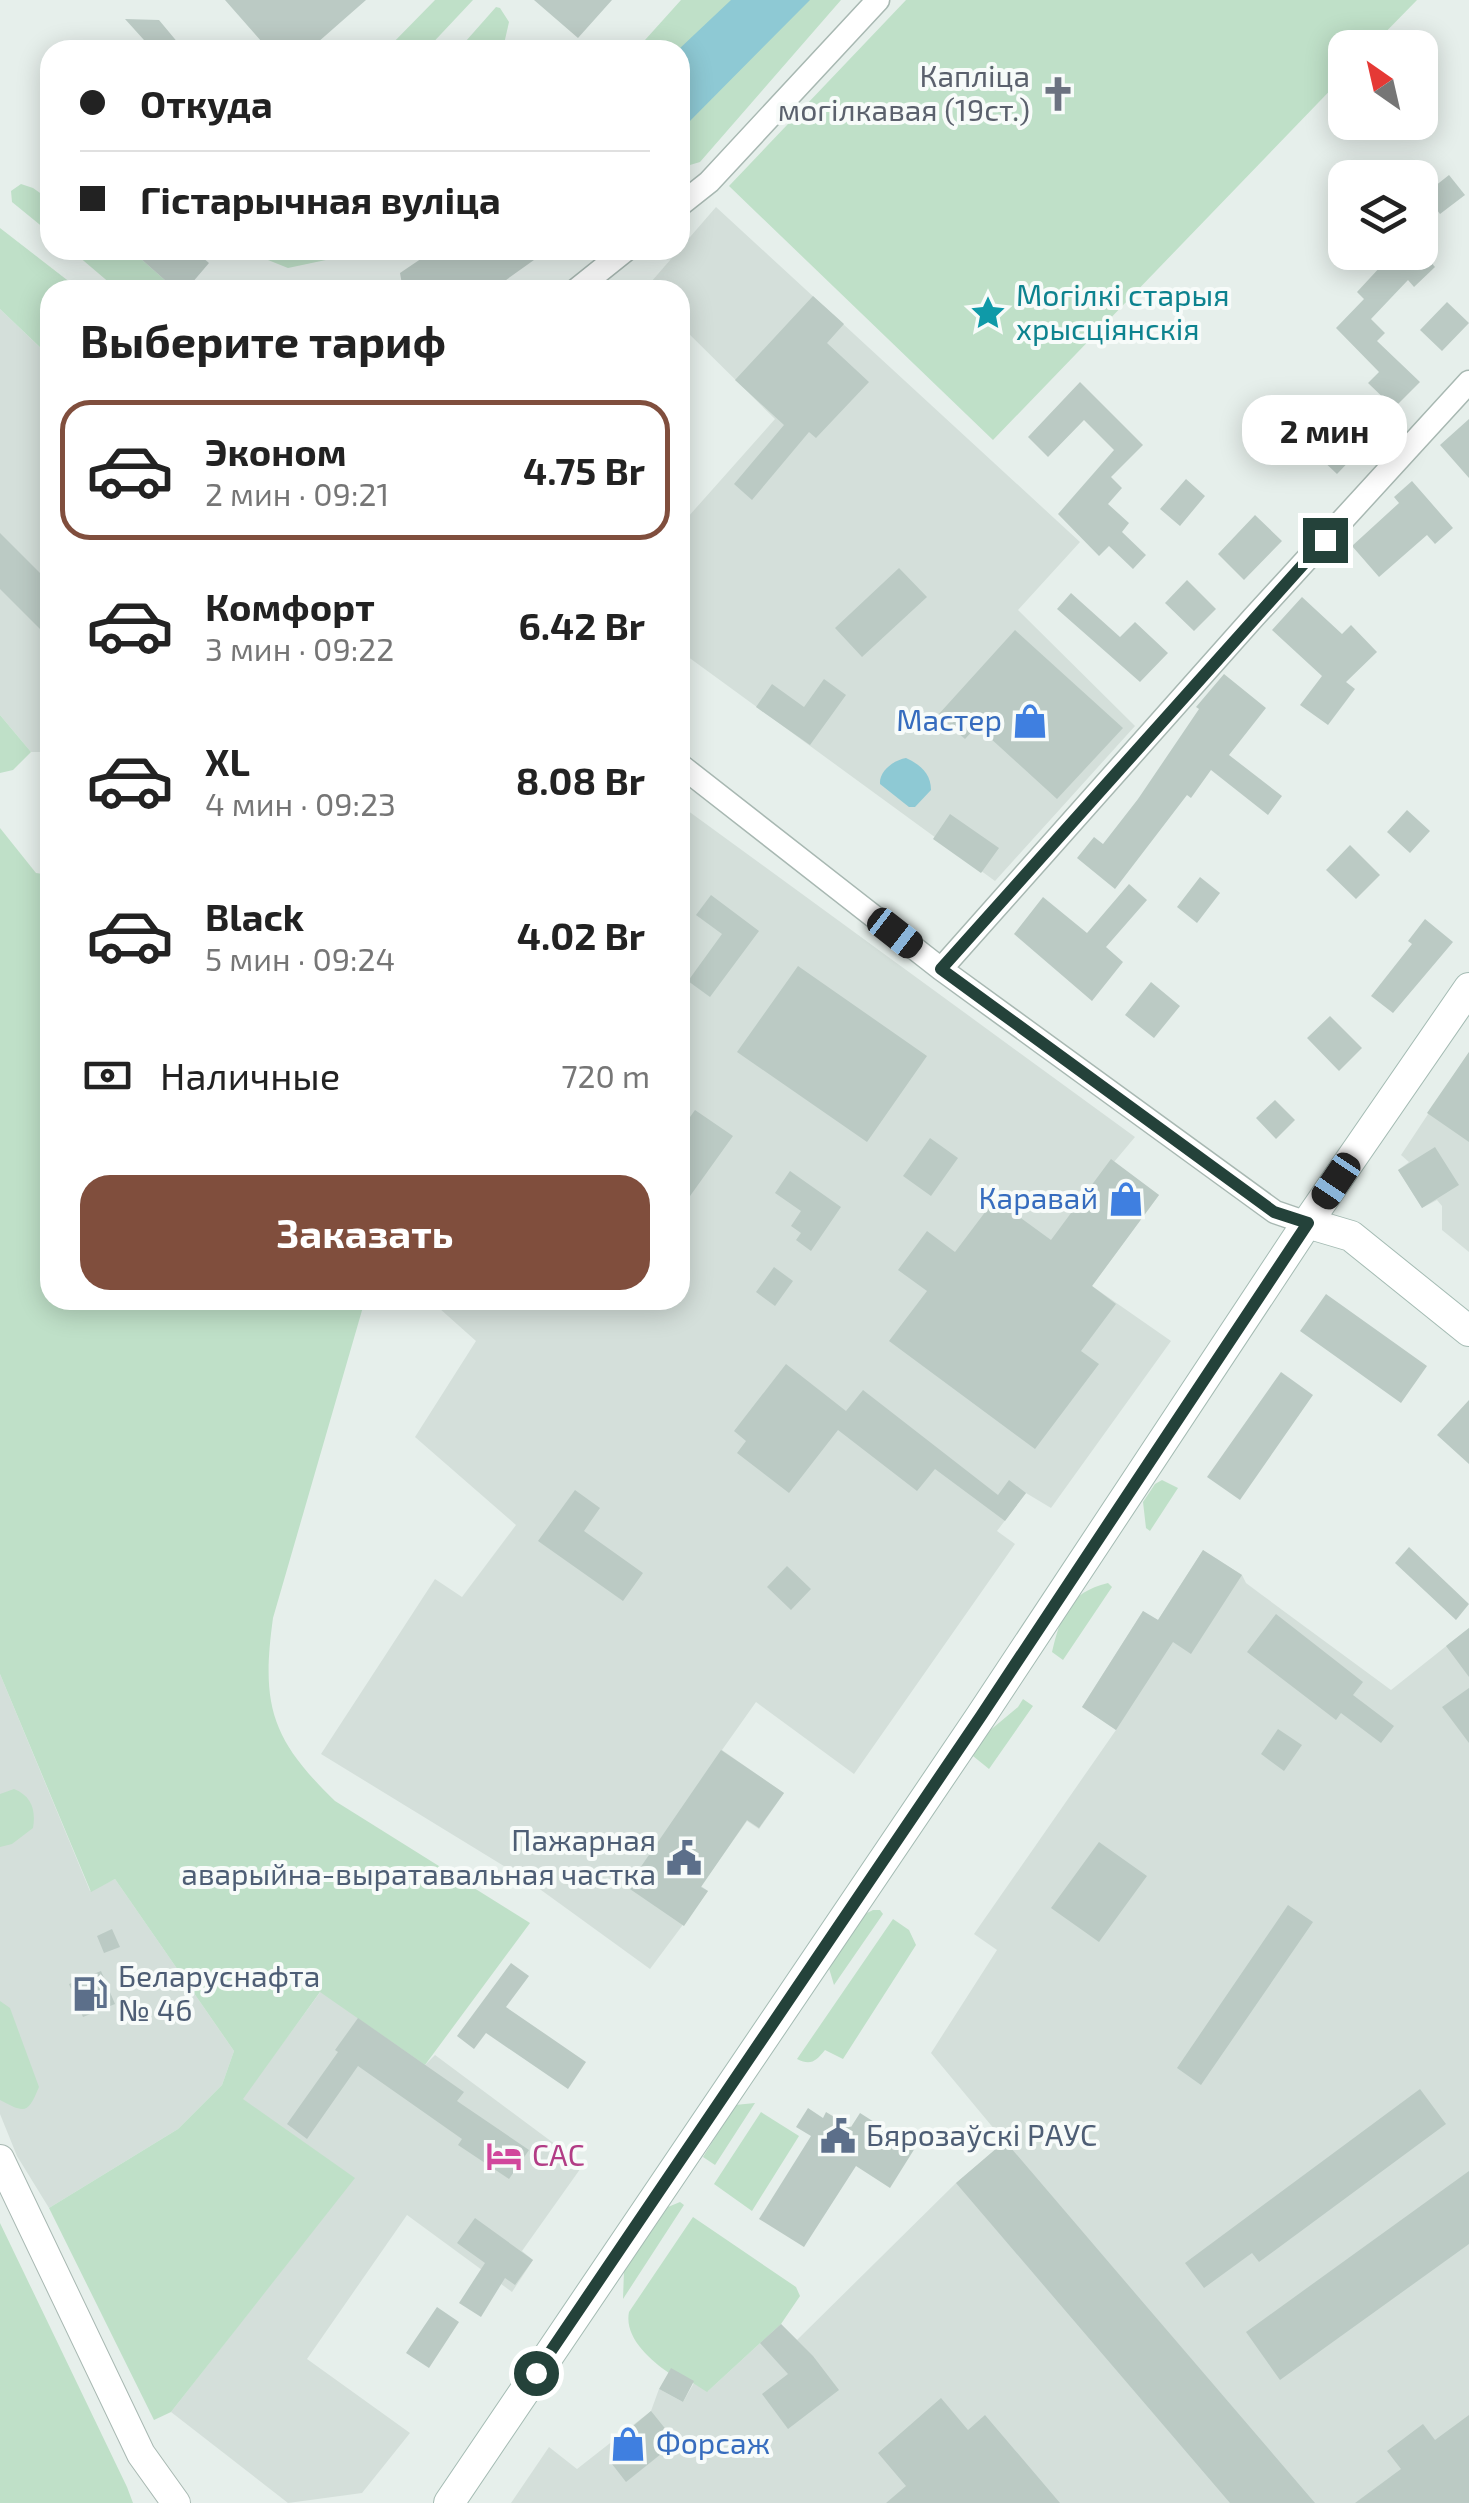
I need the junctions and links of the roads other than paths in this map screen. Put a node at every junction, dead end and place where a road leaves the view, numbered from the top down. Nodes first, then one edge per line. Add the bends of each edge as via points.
1 (878, 0) edge
2 (690, 197) edge
3 (614, 260) edge
4 (588, 280) edge
5 (1469, 382) edge
6 (690, 773) edge
7 (941, 969) junction
8 (1469, 988) edge
9 (1308, 1223) junction
10 (1469, 1330) edge
11 (0, 2159) edge
12 (141, 2454) junction
13 (154, 2503) edge
14 (176, 2503) edge
15 (448, 2503) edge

1 - 2 street
3 - 4 street
5 - 7 street
6 - 7 street
7 - 9 street via 1274,1212
8 - 9 main road
9 - 10 main road via 1351,1236
9 - 15 main road
11 - 12 street
12 - 13 street
12 - 14 street

